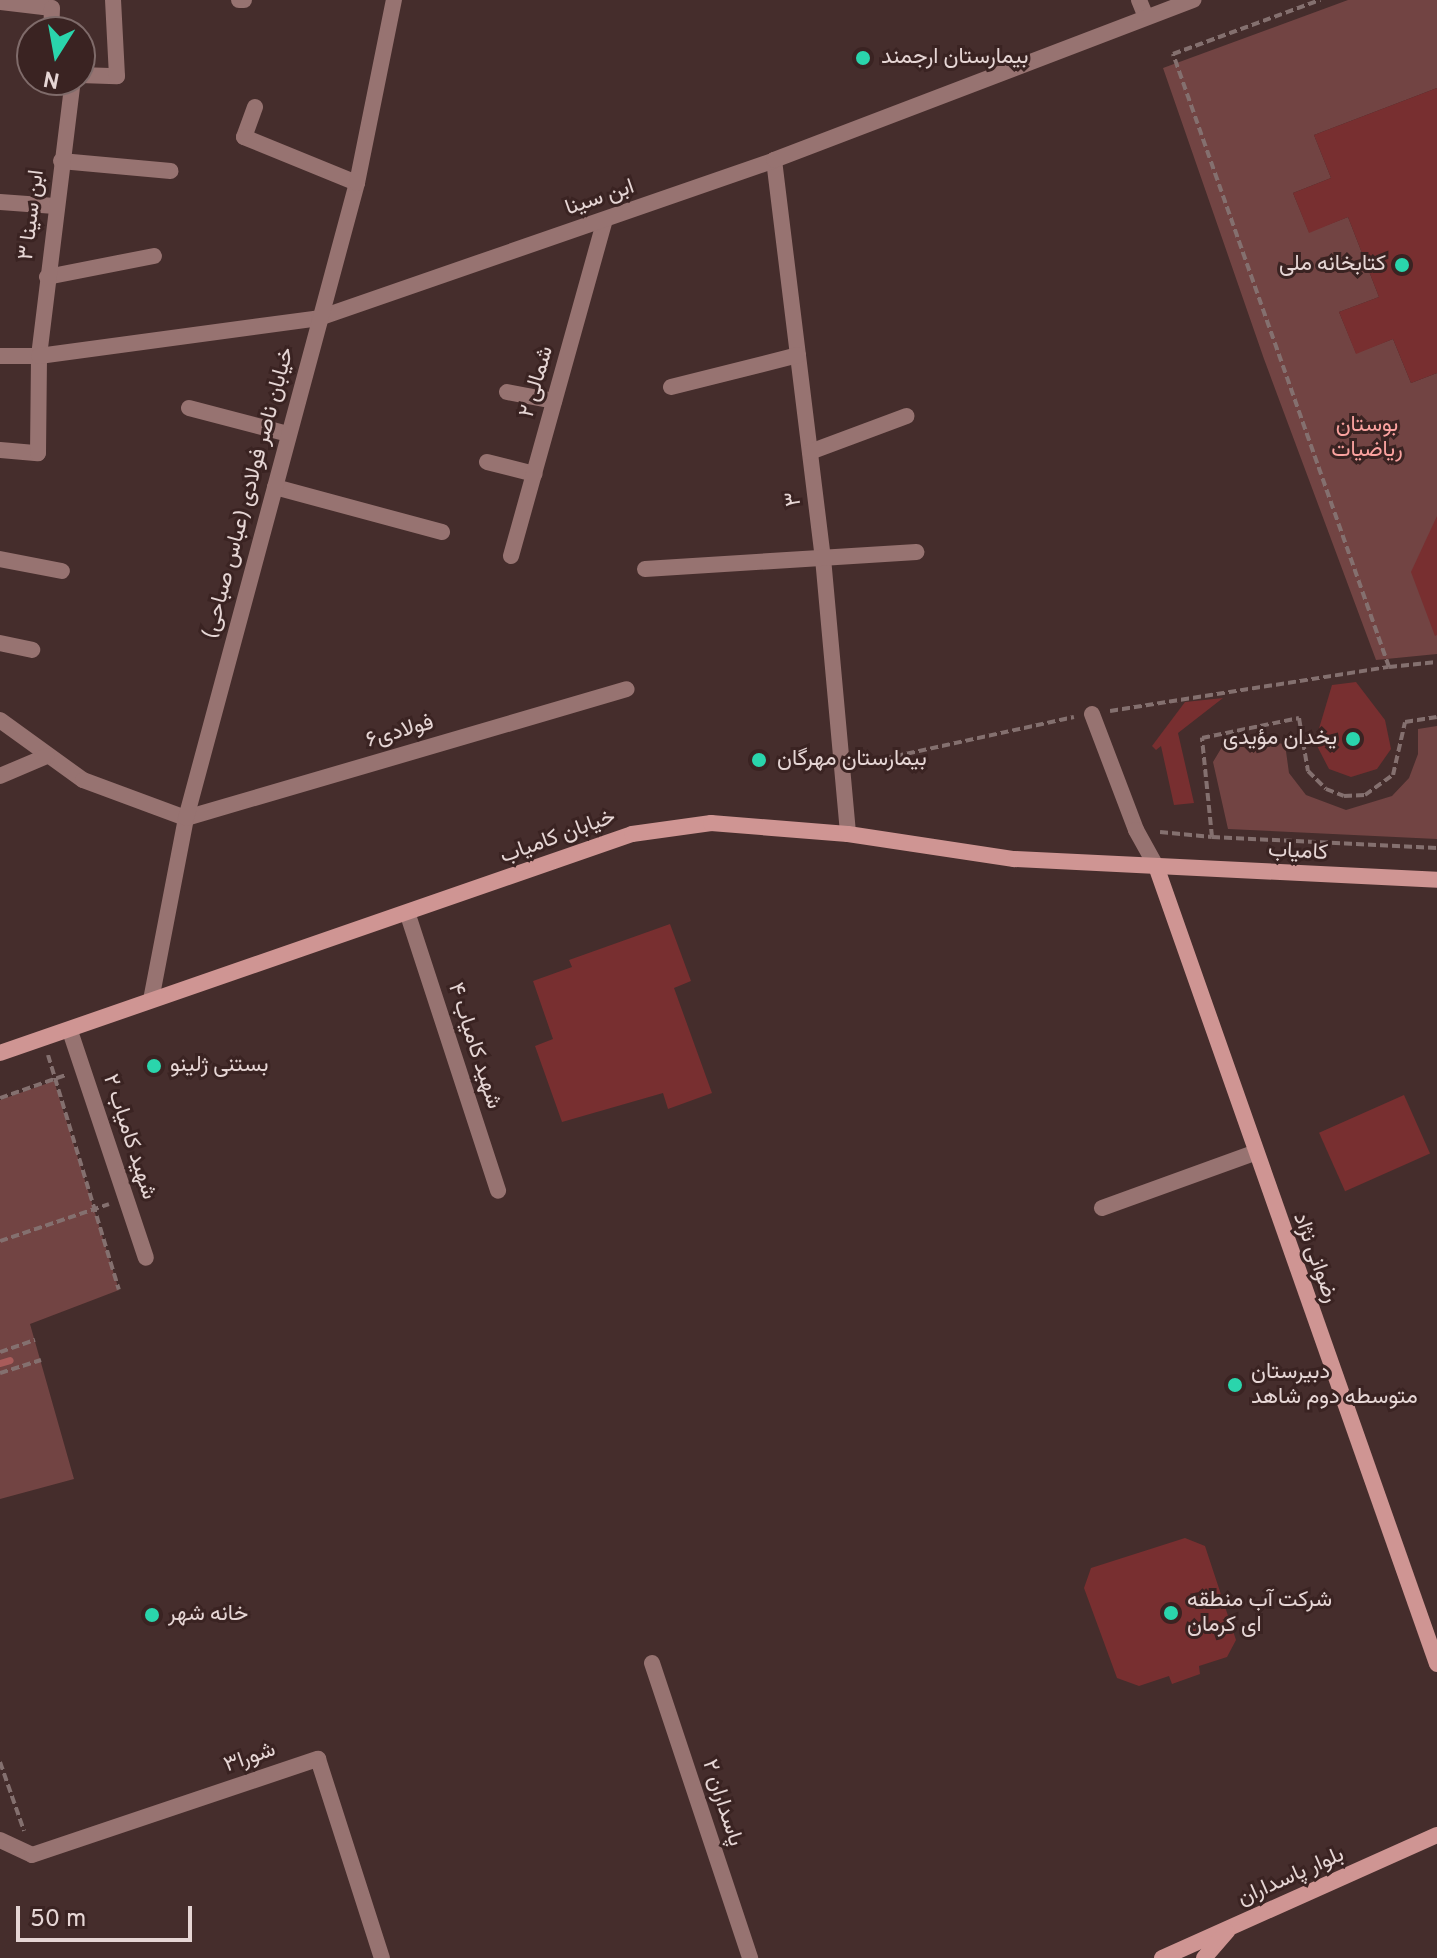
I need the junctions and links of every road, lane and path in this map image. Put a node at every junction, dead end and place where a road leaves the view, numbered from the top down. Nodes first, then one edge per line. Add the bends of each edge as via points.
1 (113, 0) edge
2 (394, 0) edge
3 (1194, 0) edge
4 (1320, 0) edge
5 (0, 2) edge
6 (1142, 8) edge
7 (52, 16) edge
8 (96, 75) edge
9 (71, 96) edge
10 (255, 107) dead end
11 (774, 160) junction
12 (61, 161) junction
13 (171, 171) dead end
14 (357, 183) junction
15 (0, 202) edge
16 (55, 206) junction
17 (605, 220) junction
18 (154, 256) dead end
19 (47, 277) junction
20 (319, 318) junction
21 (798, 355) junction
22 (0, 356) edge
23 (39, 356) junction
24 (671, 387) dead end
25 (507, 392) dead end
26 (554, 401) junction
27 (189, 408) dead end
28 (907, 416) dead end
29 (288, 434) junction
30 (0, 450) edge
31 (810, 452) junction
32 (487, 462) dead end
33 (534, 474) junction
34 (275, 487) junction
35 (442, 532) dead end
36 (916, 552) dead end
37 (511, 556) dead end
38 (823, 558) junction
39 (0, 559) edge
40 (645, 569) dead end
41 (62, 571) dead end
42 (0, 643) edge
43 (32, 650) dead end
44 (1437, 662) edge
45 (1389, 667) junction
46 (627, 689) dead end
47 (1092, 714) junction
48 (1437, 717) edge
49 (0, 720) edge
50 (47, 756) junction
51 (842, 768) junction
52 (0, 776) edge
53 (186, 818) junction
54 (1136, 830) junction
55 (848, 834) junction
56 (1212, 837) junction
57 (1437, 848) edge
58 (1156, 866) junction
59 (1437, 880) edge
60 (408, 915) junction
61 (151, 1000) junction
62 (70, 1031) junction
63 (43, 1039) junction
64 (0, 1053) edge
65 (84, 1069) junction
66 (55, 1079) junction
67 (0, 1098) edge
68 (1254, 1153) junction
69 (498, 1191) dead end
70 (126, 1198) junction
71 (96, 1208) junction
72 (1102, 1208) dead end
73 (0, 1241) edge
74 (146, 1258) dead end
75 (119, 1290) dead end
76 (35, 1340) dead end
77 (0, 1352) edge
78 (41, 1360) dead end
79 (0, 1373) edge
80 (652, 1663) dead end
81 (1437, 1664) edge
82 (0, 1762) edge
83 (1437, 1835) edge
84 (0, 1840) edge
85 (32, 1855) junction
86 (1230, 1928) junction
87 (382, 1958) edge
88 (750, 1958) edge
89 (1162, 1958) edge
90 (1204, 1958) edge

1 - 8 street via 117,76
2 - 14 street, خیابان ناصر فولادی (عباس صباحی)
3 - 6 street, ابن سینا
4 - 45 path via 1173,54
5 - 7 street via 52,8
6 - 11 street, ابن سینا
9 - 12 street, ابن سینا ۳
10 - 14 street via 244,137
11 - 17 street, ابن سینا
11 - 21 street, ۳
12 - 13 street
12 - 16 street, ابن سینا ۳
14 - 20 street, خیابان ناصر فولادی (عباس صباحی)
15 - 16 street
16 - 19 street, ابن سینا ۳
17 - 20 street, ابن سینا
17 - 26 street, ۲ شمالی
18 - 19 street
19 - 23 street, ابن سینا ۳
20 - 23 street, ابن سینا
20 - 29 street, خیابان ناصر فولادی (عباس صباحی)
21 - 24 street
21 - 31 street, ۳
22 - 23 street, ابن سینا
23 - 30 street, ابن سینا ۳ via 38,453
25 - 26 street
26 - 33 street, ۲ شمالی
27 - 29 street
28 - 31 street
29 - 34 street, خیابان ناصر فولادی (عباس صباحی)
31 - 38 street, ۳
32 - 33 street
33 - 37 street, ۲ شمالی
34 - 35 street
34 - 53 street, خیابان ناصر فولادی (عباس صباحی)
36 - 38 street
38 - 40 street
38 - 51 street, ۳
39 - 41 street
42 - 43 street
44 - 45 path
45 - 47 path
46 - 53 street, فولادی۶
47 - 51 path
47 - 54 street
48 - 56 path via 1405,722 1393,775 1365,795 1344,796 1326,789 1308,771 1299,718 1202,738
49 - 50 street
50 - 52 street
50 - 53 street via 83,780
51 - 55 street, ۳
53 - 61 street, خیابان ناصر فولادی (عباس صباحی)
54 - 56 path
54 - 58 street
55 - 58 main road, خیابان کامیاب via 1014,859
55 - 60 main road, خیابان کامیاب via 711,823 632,834
56 - 57 path
58 - 59 main road, کامیاب
58 - 68 main road, رضوانی نژاد
60 - 61 main road, خیابان کامیاب
60 - 69 street, شهید کامیاب ۴
61 - 62 main road, خیابان کامیاب
62 - 63 main road, خیابان کامیاب
62 - 65 street, شهید کامیاب ۲
63 - 64 main road, خیابان کامیاب
63 - 66 path
65 - 66 path
65 - 70 street, شهید کامیاب ۲
66 - 67 path
66 - 71 path
68 - 72 street
68 - 81 main road, رضوانی نژاد
70 - 71 path
70 - 74 street, شهید کامیاب ۲
71 - 73 path
71 - 75 path
76 - 77 path
78 - 79 path
80 - 88 street, پاسداران ۲
82 - 85 path
83 - 86 main road, بلوار پاسداران
84 - 85 street
85 - 87 street, شورا۳ via 318,1759
86 - 89 main road, بلوار پاسداران
86 - 90 main road

